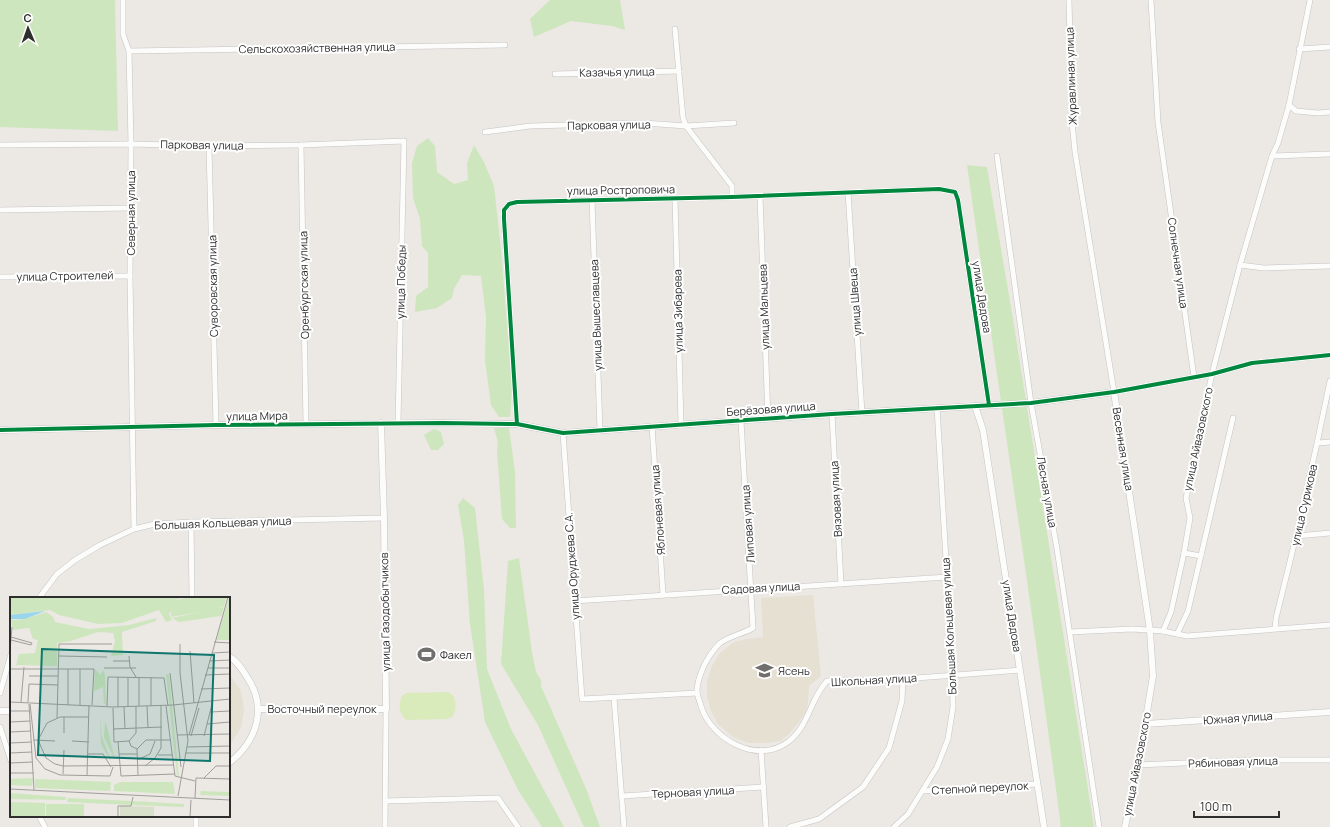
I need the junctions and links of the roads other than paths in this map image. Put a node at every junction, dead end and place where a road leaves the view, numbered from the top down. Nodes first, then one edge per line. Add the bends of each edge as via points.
1 (123, 0) edge
2 (1069, 0) edge
3 (1151, 0) edge
4 (1310, 0) edge
5 (675, 29) dead end
6 (505, 45) dead end
7 (1330, 47) edge
8 (1299, 48) junction
9 (129, 51) junction
10 (679, 71) junction
11 (555, 74) dead end
12 (1289, 105) junction
13 (1330, 112) edge
14 (734, 123) dead end
15 (686, 126) junction
16 (485, 132) dead end
17 (404, 141) joint
18 (131, 144) junction
19 (0, 145) edge
20 (301, 145) junction
21 (209, 146) junction
22 (1075, 152) joint
23 (1330, 154) edge
24 (997, 156) dead end
25 (1272, 156) junction
26 (848, 192) junction
27 (955, 192) joint
28 (732, 196) junction
29 (760, 196) junction
30 (675, 198) junction
31 (592, 200) junction
32 (131, 208) junction
33 (0, 210) edge
34 (1240, 265) junction
35 (1330, 266) edge
36 (130, 276) junction
37 (0, 277) edge
38 (1330, 355) edge
39 (1212, 374) junction
40 (1194, 377) junction
41 (1330, 381) edge
42 (1114, 392) junction
43 (1031, 403) junction
44 (989, 405) junction
45 (975, 406) junction
46 (937, 408) junction
47 (862, 413) junction
48 (832, 414) junction
49 (1233, 418) dead end
50 (768, 419) junction
51 (741, 420) junction
52 (381, 423) junction
53 (398, 423) junction
54 (306, 424) junction
55 (515, 424) junction
56 (680, 424) junction
57 (216, 425) junction
58 (652, 426) junction
59 (132, 427) junction
60 (0, 430) edge
61 (600, 430) junction
62 (563, 433) junction
63 (1330, 442) edge
64 (1318, 443) junction
65 (384, 518) junction
66 (191, 522) junction
67 (134, 529) junction
68 (1330, 533) edge
69 (1297, 536) junction
70 (1184, 553) junction
71 (1201, 556) junction
72 (947, 577) junction
73 (841, 584) junction
74 (752, 588) junction
75 (664, 594) junction
76 (40, 597) edge
77 (192, 597) edge
78 (574, 600) junction
79 (1330, 625) edge
80 (753, 628) joint
81 (1275, 629) junction
82 (1150, 631) junction
83 (1163, 631) junction
84 (1070, 632) junction
85 (1177, 634) junction
86 (230, 657) edge
87 (10, 658) edge
88 (1020, 670) junction
89 (953, 675) junction
90 (1153, 676) joint
91 (903, 679) junction
92 (697, 692) junction
93 (0, 693) edge
94 (614, 698) junction
95 (259, 709) junction
96 (386, 709) junction
97 (1330, 712) edge
98 (1145, 724) junction
99 (0, 727) edge
100 (762, 750) junction
101 (10, 758) edge
102 (1330, 760) edge
103 (230, 762) edge
104 (1137, 765) junction
105 (1037, 784) junction
106 (763, 788) junction
107 (923, 791) junction
108 (622, 796) junction
109 (385, 801) junction
110 (40, 817) edge
111 (46, 827) edge
112 (385, 827) edge
113 (518, 827) edge
114 (624, 827) edge
115 (766, 827) edge
116 (790, 827) edge
117 (894, 827) edge
118 (1044, 827) edge
119 (1099, 827) edge
120 (1125, 827) edge

1 - 9 street, Северная улица via 123,34
2 - 22 street, Журавлиная улица
3 - 40 street, Солнечная улица via 1158,122
4 - 8 street, улица Айвазовского
5 - 10 street
6 - 9 street, Сельскохозяйственная улица
7 - 8 street
8 - 12 street, улица Айвазовского
9 - 18 street, Северная улица
10 - 11 street, Казачья улица
10 - 15 street
12 - 13 street via 1296,111
12 - 25 street, улица Айвазовского
14 - 15 street, Парковая улица
15 - 16 street, Парковая улица via 644,123 530,126
15 - 28 street via 732,186
17 - 20 street, Парковая улица
17 - 53 street, улица Победы
18 - 19 street, Парковая улица
18 - 21 street, Парковая улица
18 - 32 street, Северная улица
20 - 21 street, Парковая улица
20 - 54 street, Оренбургская улица
21 - 57 street, Суворовская улица
22 - 42 street, Весенная улица
23 - 25 street
24 - 43 street, Лесная улица
25 - 34 street, улица Айвазовского
26 - 27 street, улица Ростроповича via 939,189
26 - 29 street, улица Ростроповича
26 - 47 street, улица Швеца
27 - 44 street, улица Дедова
28 - 29 street, улица Ростроповича
28 - 30 street, улица Ростроповича
29 - 50 street, улица Мальцева
30 - 31 street, улица Ростроповича
30 - 56 street, улица Зибарева
31 - 55 street, улица Ростроповича via 517,202 504,210
31 - 61 street, улица Вышеславцева
32 - 33 street
32 - 36 street, Северная улица
34 - 35 street via 1264,268
34 - 39 street, улица Айвазовского
36 - 37 street, улица Строителей
36 - 59 street, Северная улица
38 - 39 street via 1252,363
39 - 40 street
39 - 70 street, улица Айвазовского via 1186,498 1190,518
40 - 42 street
41 - 64 street, улица Сурикова
42 - 43 street, Берёзовая улица
42 - 82 street, Весенная улица
43 - 44 street, Берёзовая улица
43 - 84 street, Лесная улица
44 - 45 street, Берёзовая улица
45 - 46 street, Берёзовая улица
45 - 88 street, улица Дедова via 983,430
46 - 47 street, Берёзовая улица
46 - 72 street, Большая Кольцевая улица
47 - 48 street, Берёзовая улица
48 - 50 street, Берёзовая улица
48 - 73 street, Вязовая улица
49 - 71 street
50 - 51 street, Берёзовая улица
51 - 56 street, Берёзовая улица
51 - 74 street, Липовая улица
52 - 53 street, улица Мира
52 - 54 street, улица Мира
52 - 65 street, улица Газодобытчиков
53 - 55 street, улица Мира
54 - 57 street, улица Мира
55 - 62 street, Берёзовая улица
56 - 58 street, Берёзовая улица
57 - 59 street, улица Мира
58 - 61 street, Берёзовая улица
58 - 75 street, Яблоневая улица
59 - 60 street, улица Мира
59 - 67 street, Северная улица
61 - 62 street, Берёзовая улица
62 - 78 street, улица Оруджева С.А.
63 - 64 street
64 - 69 street, улица Сурикова
65 - 66 street, Большая Кольцевая улица
65 - 96 street, улица Газодобытчиков
66 - 67 street, Большая Кольцевая улица via 155,524
66 - 77 street
67 - 76 street, Большая Кольцевая улица via 75,560 57,574
68 - 69 street
69 - 81 street, улица Сурикова
70 - 71 street
70 - 83 street, улица Айвазовского via 1171,612
71 - 85 street via 1188,611
72 - 73 street, Садовая улица
72 - 89 street, Большая Кольцевая улица
73 - 74 street, Садовая улица
74 - 75 street, Садовая улица
74 - 80 street, Липовая улица
75 - 78 street, Садовая улица
78 - 94 street, улица Оруджева С.А. via 582,699
79 - 81 street
80 - 92 street, Школьная улица via 732,636 711,654 700,676
81 - 85 street via 1187,636
82 - 83 street
82 - 84 street via 1132,629
82 - 90 street, Весенная улица
83 - 85 street
84 - 119 street, Лесная улица
86 - 95 street via 240,666 252,684
87 - 93 street
88 - 89 street, Школьная улица
88 - 105 street, улица Дедова
89 - 91 street, Школьная улица
89 - 107 street, Большая Кольцевая улица via 953,707 948,739 937,767
90 - 98 street, улица Айвазовского
91 - 100 street, Школьная улица via 827,681 819,689 805,723 797,733 777,749
91 - 116 street via 902,702 889,748 863,787 819,819
92 - 94 street
92 - 100 street, Школьная улица via 703,713 713,729 727,740 743,747
94 - 108 street
95 - 96 street, Восточный переулок
95 - 103 street via 251,739
96 - 109 street, улица Газодобытчиков
97 - 98 street, Южная улица
98 - 104 street, улица Айвазовского
99 - 101 street
100 - 106 street
102 - 104 street, Рябиновая улица
104 - 120 street, улица Айвазовского
105 - 107 street, Степной переулок
105 - 118 street, улица Дедова
106 - 108 street, Терновая улица
106 - 115 street
107 - 117 street, Большая Кольцевая улица via 908,814
108 - 114 street
109 - 112 street, улица Газодобытчиков
109 - 113 street via 498,798
110 - 111 street

